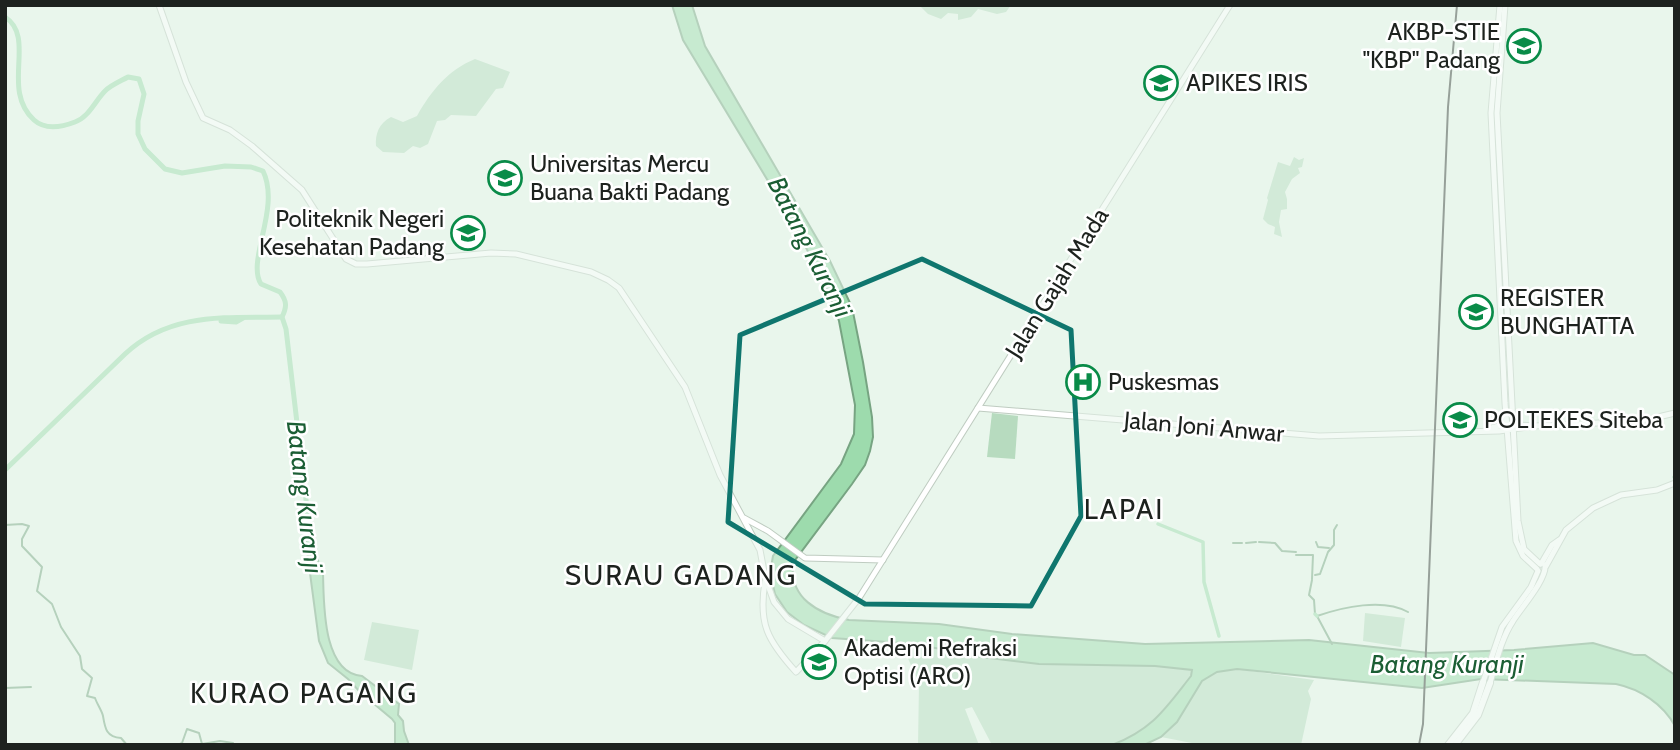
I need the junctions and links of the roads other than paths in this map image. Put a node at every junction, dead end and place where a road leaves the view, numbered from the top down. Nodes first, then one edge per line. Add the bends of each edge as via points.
1 (159, 5) edge
2 (1230, 5) edge
3 (1503, 5) edge
4 (1500, 232) junction
5 (978, 408) junction
6 (1675, 413) edge
7 (1511, 427) junction
8 (1675, 483) edge
9 (742, 517) junction
10 (883, 560) junction
11 (1541, 568) junction
12 (766, 590) junction
13 (826, 640) junction
14 (1487, 683) junction
15 (1448, 745) edge
16 (1455, 745) edge

1 - 9 main road via 203,118 230,130 300,187 342,255 351,262 516,254 591,272 619,288 685,387
2 - 5 main road, Jalan Gajah Mada
3 - 4 main road via 1496,113
4 - 7 main road
4 - 7 main road
5 - 7 main road, Jalan Joni Anwar via 1319,436
5 - 10 main road, Jalan Gajah Mada
6 - 7 main road, Jalan Joni Anwar via 1641,421
7 - 11 main road via 1519,526 1524,549
8 - 11 main road via 1607,500 1573,522
9 - 10 main road via 813,559
9 - 12 main road via 762,553
10 - 13 main road, Jalan Gajah Mada
11 - 14 main road via 1532,595 1499,645
12 - 13 main road via 788,619
12 - 13 main road, Jalan Gajah Mada via 763,623 796,672
14 - 15 highway via 1473,713
14 - 16 highway via 1478,715

